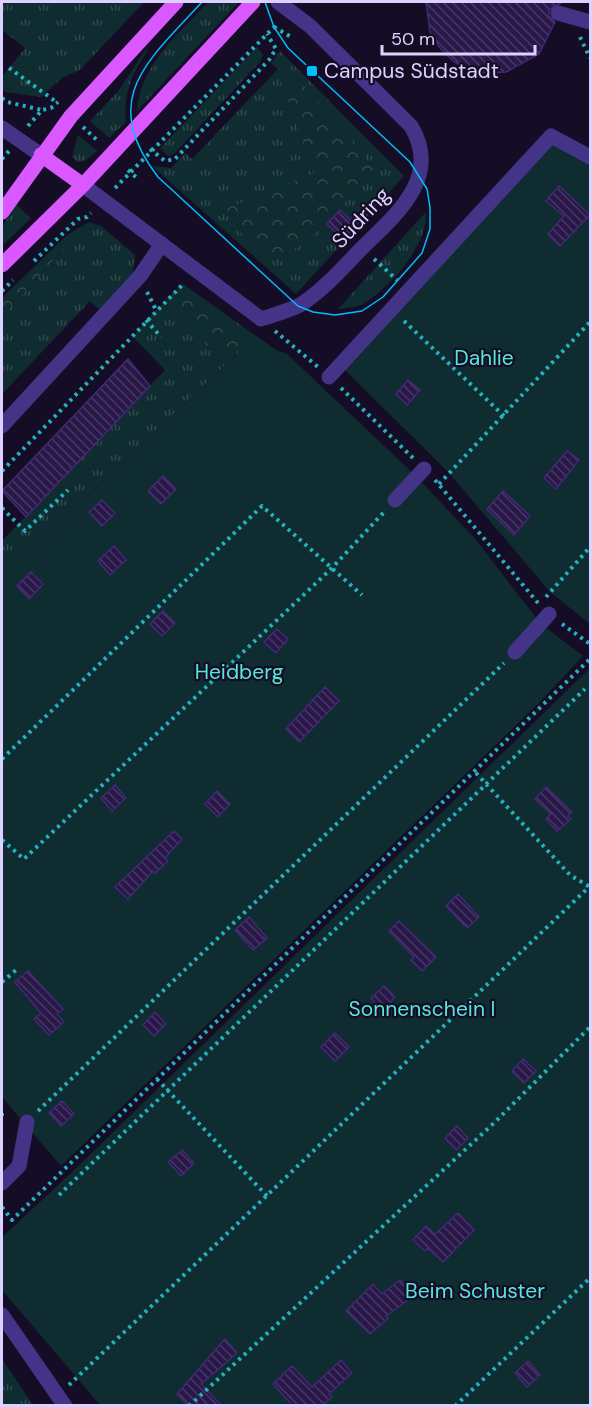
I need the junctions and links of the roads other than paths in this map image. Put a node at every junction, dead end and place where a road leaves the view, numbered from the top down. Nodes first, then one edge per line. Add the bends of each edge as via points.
1 (176, 2) edge
2 (253, 2) edge
3 (284, 6) edge
4 (558, 13) dead end
5 (591, 22) edge
6 (2, 128) edge
7 (41, 155) junction
8 (591, 157) edge
9 (83, 184) junction
10 (2, 212) edge
11 (162, 244) junction
12 (2, 265) edge
13 (329, 376) dead end
14 (2, 426) edge
15 (424, 469) dead end
16 (395, 500) road end
17 (544, 609) road end
18 (515, 652) road end
19 (27, 1122) road end
20 (2, 1183) edge
21 (2, 1315) edge
22 (62, 1400) edge

1 - 7 main road via 71,116
2 - 9 main road
3 - 11 street, Südring via 310,26 411,126 422,143 414,190 405,204 318,292 298,306 261,319
4 - 5 street
6 - 7 street
7 - 9 main road, Südring
7 - 10 main road
8 - 13 street via 550,136
9 - 11 street, Südring
9 - 12 main road
11 - 14 street via 140,276
15 - 16 street
17 - 18 street
19 - 20 street via 19,1166
21 - 22 street

